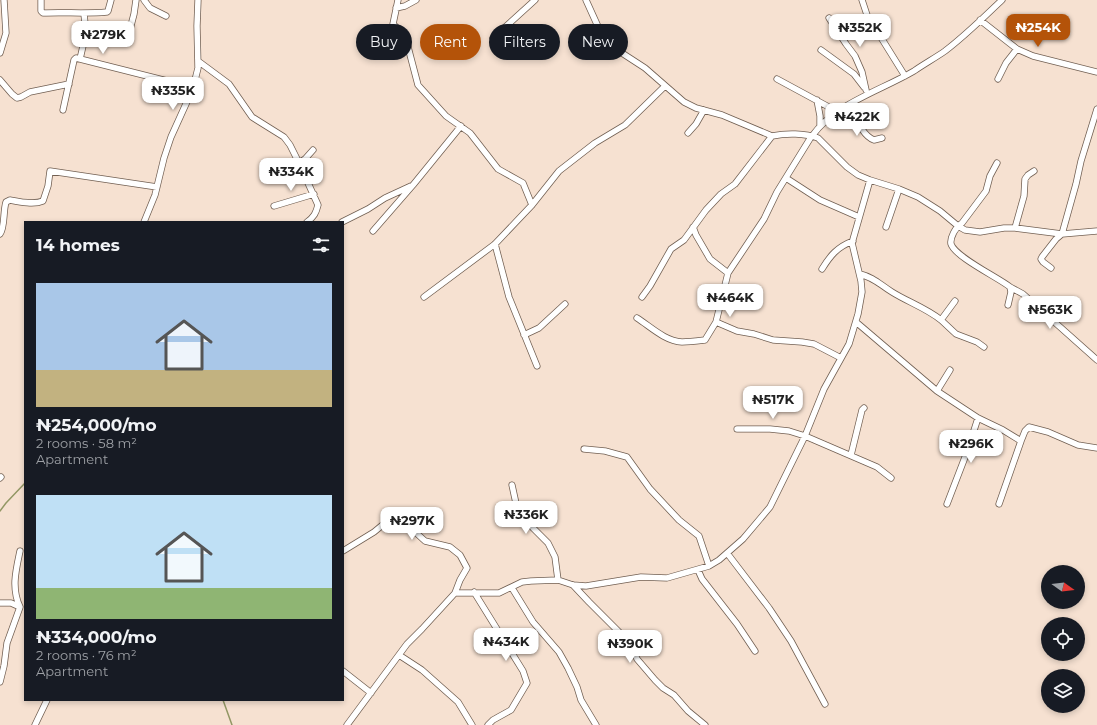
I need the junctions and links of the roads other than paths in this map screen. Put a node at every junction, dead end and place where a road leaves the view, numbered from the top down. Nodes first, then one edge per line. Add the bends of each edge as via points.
1 (4, 0) edge
2 (41, 0) edge
3 (111, 0) edge
4 (136, 0) edge
5 (144, 0) edge
6 (198, 0) edge
7 (398, 0) edge
8 (416, 0) edge
9 (534, 0) edge
10 (586, 0) edge
11 (862, 0) edge
12 (1002, 0) edge
13 (396, 8) junction
14 (84, 14) junction
15 (166, 16) dead end
16 (829, 18) dead end
17 (980, 20) junction
18 (507, 24) edge
19 (128, 36) dead end
20 (1017, 49) junction
21 (821, 50) dead end
22 (0, 53) edge
23 (80, 59) junction
24 (198, 61) junction
25 (1097, 72) edge
26 (905, 76) junction
27 (776, 79) dead end
28 (998, 79) dead end
29 (0, 80) edge
30 (69, 84) junction
31 (665, 86) junction
32 (191, 87) junction
33 (866, 90) junction
34 (863, 96) junction
35 (817, 100) junction
36 (850, 105) junction
37 (1097, 108) edge
38 (63, 110) dead end
39 (704, 110) junction
40 (838, 112) junction
41 (1095, 123) edge
42 (820, 125) junction
43 (461, 126) junction
44 (688, 133) dead end
45 (772, 136) junction
46 (812, 136) junction
47 (882, 138) dead end
48 (313, 150) dead end
49 (299, 163) junction
50 (997, 164) dead end
51 (1034, 172) dead end
52 (786, 178) junction
53 (870, 180) junction
54 (413, 185) junction
55 (157, 187) junction
56 (899, 188) junction
57 (314, 194) junction
58 (532, 205) junction
59 (274, 206) dead end
60 (859, 217) junction
61 (144, 221) edge
62 (308, 221) edge
63 (344, 221) edge
64 (1097, 224) edge
65 (958, 226) junction
66 (693, 227) junction
67 (886, 227) dead end
68 (1015, 228) junction
69 (373, 231) dead end
70 (1096, 231) edge
71 (0, 234) edge
72 (1062, 234) junction
73 (852, 241) junction
74 (495, 244) junction
75 (1051, 268) dead end
76 (822, 269) dead end
77 (728, 273) junction
78 (860, 274) junction
79 (1010, 287) junction
80 (424, 297) dead end
81 (642, 297) dead end
82 (955, 301) dead end
83 (565, 304) dead end
84 (1008, 305) dead end
85 (637, 318) dead end
86 (941, 320) junction
87 (716, 322) junction
88 (856, 322) junction
89 (524, 335) junction
90 (984, 347) dead end
91 (841, 358) junction
92 (1097, 360) edge
93 (537, 366) dead end
94 (950, 370) dead end
95 (937, 391) junction
96 (864, 408) dead end
97 (978, 418) junction
98 (737, 429) dead end
99 (805, 436) junction
100 (1021, 441) junction
101 (584, 448) dead end
102 (1097, 448) edge
103 (851, 455) junction
104 (891, 478) dead end
105 (512, 485) dead end
106 (947, 504) dead end
107 (999, 504) dead end
108 (344, 549) edge
109 (20, 551) dead end
110 (727, 553) junction
111 (709, 566) junction
112 (698, 570) junction
113 (558, 580) junction
114 (573, 585) junction
115 (512, 588) junction
116 (474, 592) junction
117 (455, 593) junction
118 (0, 603) edge
119 (20, 607) junction
120 (755, 651) dead end
121 (399, 655) junction
122 (344, 672) edge
123 (0, 682) edge
124 (371, 693) junction
125 (47, 701) edge
126 (825, 704) dead end
127 (349, 724) edge
128 (35, 725) edge
129 (472, 725) edge
130 (488, 725) edge
131 (596, 725) edge
132 (705, 725) edge

1 - 22 street via 6,33
2 - 14 street via 43,12
3 - 14 street via 107,12
4 - 19 street
5 - 15 street via 150,8
6 - 24 street
7 - 13 street
8 - 13 street
9 - 18 street
10 - 31 street via 605,42 645,68
11 - 26 street via 867,15
12 - 17 street
13 - 43 street via 393,24 403,34 418,85 446,116
14 - 23 street via 85,36
16 - 33 street via 855,56
17 - 20 street
17 - 26 street via 944,52
20 - 25 street via 1033,56
20 - 28 street
21 - 33 street via 854,74
23 - 30 street via 74,60
23 - 32 street
24 - 32 street via 195,80
24 - 49 street via 229,84 252,117 284,137
26 - 34 street
27 - 35 street
29 - 30 street via 17,98 30,92
30 - 38 street
31 - 39 street via 689,105
31 - 58 street via 625,125 595,143 560,171
32 - 55 street via 166,151
33 - 34 street
34 - 36 street
35 - 40 street
35 - 42 street
36 - 40 street
36 - 47 street via 866,135 874,140
37 - 41 street
39 - 44 street
39 - 45 street
40 - 42 street
41 - 72 street via 1081,161
42 - 46 street
43 - 54 street
43 - 58 street via 470,133 498,169 523,183
45 - 46 street
45 - 66 street via 735,184 721,194
46 - 52 street
46 - 53 street via 818,138 847,167
48 - 49 street
49 - 57 street
50 - 65 street via 983,196
51 - 68 street via 1025,179 1024,196
52 - 60 street via 820,200
52 - 77 street via 764,219
53 - 56 street
53 - 60 street
54 - 63 street
54 - 69 street
55 - 61 street
55 - 71 street via 50,171 43,201 6,202
56 - 65 street via 940,211
56 - 67 street
57 - 59 street
57 - 62 street via 318,205
58 - 74 street
60 - 73 street
64 - 70 street
65 - 68 street via 965,230 980,232
65 - 79 street via 950,240 953,248
66 - 77 street via 710,259
66 - 81 street via 684,240 671,249
68 - 72 street
70 - 72 street
72 - 75 street via 1041,259
73 - 76 street via 837,249
73 - 78 street
74 - 80 street
74 - 89 street via 509,297
77 - 87 street
78 - 86 street via 875,279 892,292
78 - 88 street via 862,292
79 - 84 street
79 - 92 street via 1023,294
82 - 86 street
83 - 89 street via 539,328
85 - 87 street via 663,336 682,342 705,340
86 - 90 street via 956,334
87 - 91 street via 737,331 773,340 814,344
88 - 91 street
88 - 95 street
89 - 93 street
91 - 99 street via 824,389
94 - 95 street
95 - 97 street
96 - 103 street
97 - 100 street
97 - 106 street
98 - 99 street via 770,429
99 - 103 street
99 - 110 street via 770,507 744,539
100 - 102 street via 1029,427 1078,445
100 - 107 street
101 - 111 street via 627,457 650,489 679,520 699,536
103 - 104 street via 878,466
105 - 113 street via 517,508 548,543 555,558
108 - 117 street via 392,518 400,518 425,540 450,547 460,555 467,568
109 - 119 street via 15,578 15,597
110 - 111 street
110 - 126 street via 791,641
111 - 112 street
112 - 114 street via 667,578 641,577 586,586
112 - 120 street
113 - 114 street
113 - 115 street via 531,580
114 - 132 street via 623,636 637,659 655,680
115 - 116 street via 499,593
115 - 131 street via 533,622 568,668 581,700
116 - 117 street
116 - 130 street via 523,671 527,683 511,710
117 - 121 street
118 - 119 street via 11,603
119 - 123 street via 7,643
121 - 124 street
121 - 129 street via 422,670 458,702
122 - 124 street
124 - 127 street
125 - 128 street

